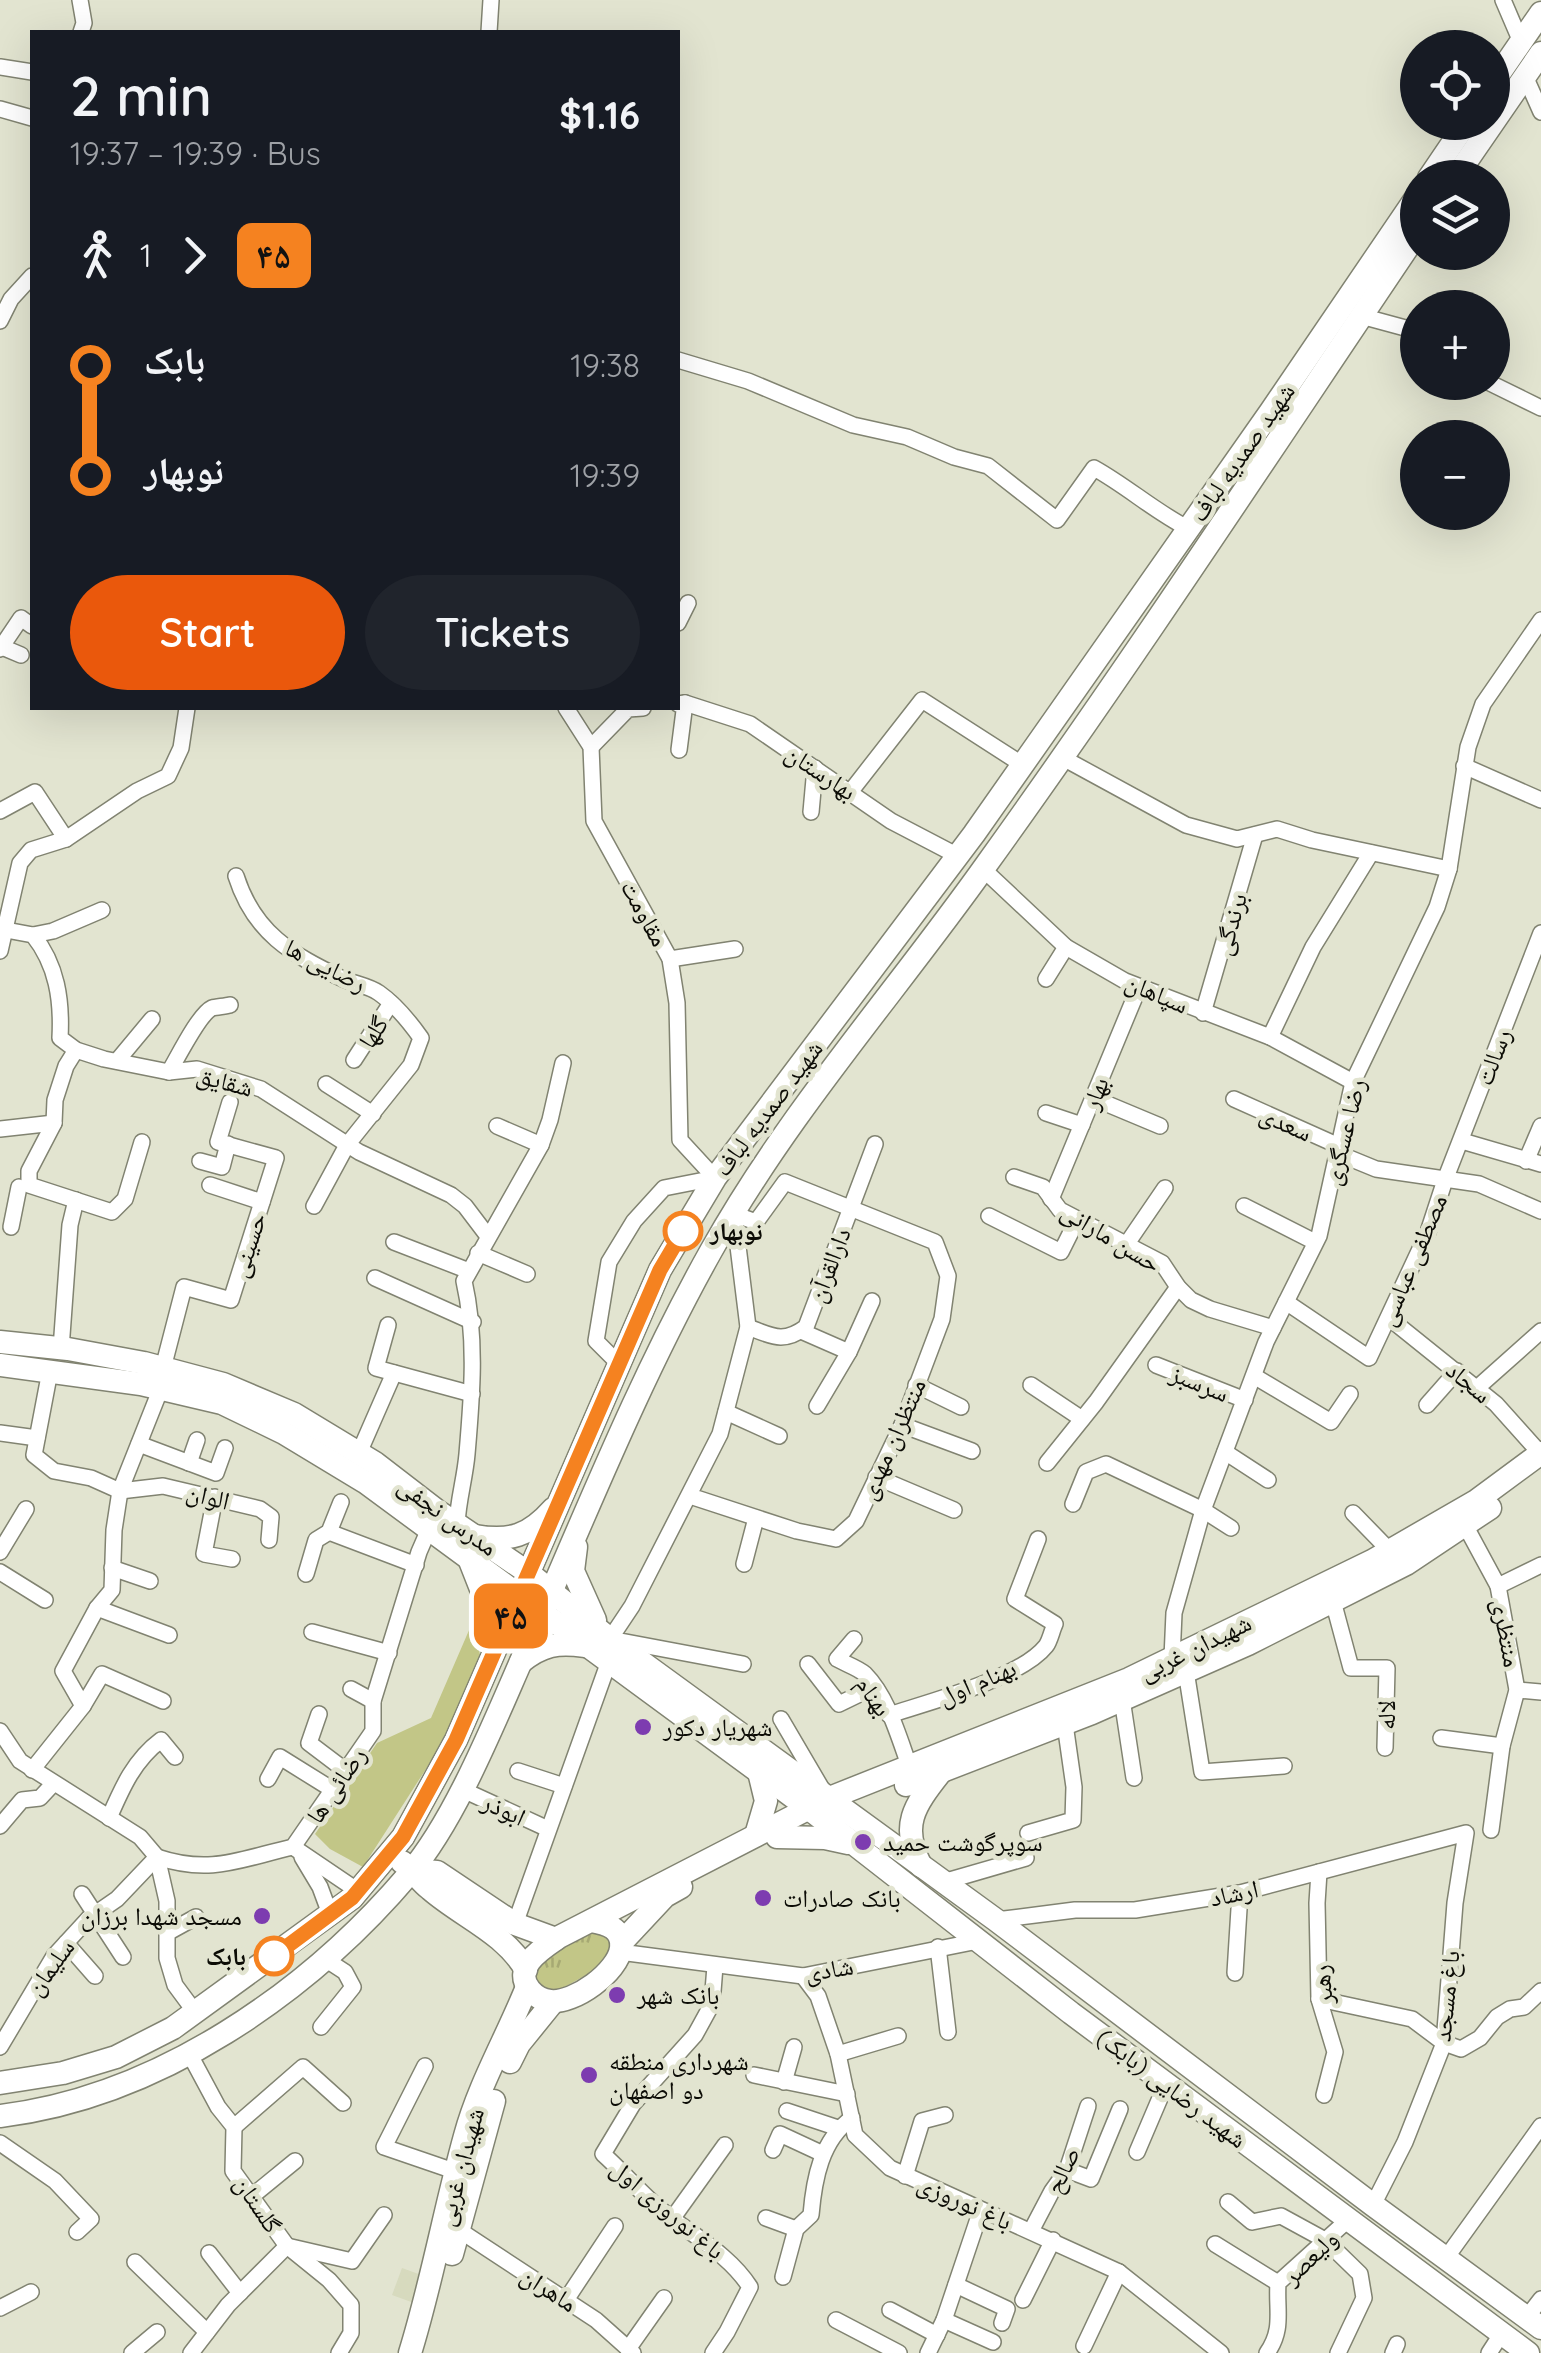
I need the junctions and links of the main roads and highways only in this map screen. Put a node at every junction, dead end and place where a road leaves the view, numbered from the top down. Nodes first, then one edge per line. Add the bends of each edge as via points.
1 (1541, 12) edge
2 (1531, 48) edge
3 (1510, 67) edge
4 (1467, 160) edge
5 (1400, 224) edge
6 (1400, 259) edge
7 (1305, 380) junction
8 (0, 1342) edge
9 (0, 1365) edge
10 (162, 1378) junction
11 (1541, 1453) edge
12 (1541, 1472) edge
13 (562, 1499) junction
14 (577, 1534) junction
15 (466, 1540) junction
16 (525, 1584) junction
17 (547, 1602) junction
18 (1296, 1609) junction
19 (599, 1639) junction
20 (494, 1654) junction
21 (521, 1662) junction
22 (1179, 1665) junction
23 (759, 1772) junction
24 (940, 1773) junction
25 (823, 1808) junction
26 (767, 1836) junction
27 (854, 1844) junction
28 (389, 1854) junction
29 (921, 1866) junction
30 (414, 1870) junction
31 (590, 1922) junction
32 (556, 1939) junction
33 (621, 1947) junction
34 (526, 1979) junction
35 (552, 2002) junction
36 (0, 2082) edge
37 (0, 2116) edge
38 (1437, 2252) junction
39 (1414, 2266) junction
40 (1536, 2314) edge
41 (1495, 2343) edge
42 (410, 2353) edge
43 (424, 2353) edge
44 (1528, 2353) edge

1 - 2 main road
2 - 3 main road
2 - 4 main road via 1525,76
5 - 7 main road, شهید صمدیه لباف
6 - 7 main road, شهید صمدیه لباف
7 - 13 main road, شهید صمدیه لباف via 1188,529 958,856 715,1178 660,1270
7 - 14 main road, شهید صمدیه لباف via 1062,758 799,1115 711,1250
8 - 10 main road, مدرس نجفی via 61,1349
9 - 10 main road, مدرس نجفی
10 - 15 main road, مدرس نجفی via 284,1433 429,1530
10 - 15 main road, مدرس نجفی via 223,1384 294,1414 359,1453
11 - 18 main road, شهیدان غربی
12 - 18 main road, شهیدان غربی via 1406,1564 1334,1601
13 - 15 main road via 522,1534
13 - 16 main road, شهید صمدیه لباف
14 - 17 main road, شهید صمدیه لباف
14 - 19 main road via 574,1571
15 - 16 main road, مدرس نجفی
15 - 20 main road via 494,1622
16 - 17 main road, مدرس نجفی
16 - 20 main road, شهید صمدیه لباف
17 - 19 main road, مدرس نجفی
17 - 21 main road, شهید صمدیه لباف
18 - 22 main road, شهیدان غربی
19 - 21 main road via 539,1648
19 - 23 main road, مدرس نجفی via 608,1664
19 - 25 main road, مدرس نجفی
20 - 28 main road, شهید صمدیه لباف via 456,1740
21 - 30 main road, شهید صمدیه لباف
22 - 24 main road, شهیدان غربی via 1122,1700
22 - 25 main road, شهیدان غربی via 1129,1679
23 - 25 main road, مدرس نجفی
23 - 26 main road
24 - 25 main road, شهیدان غربی
24 - 29 main road via 915,1804 910,1846
25 - 26 main road, شهیدان غربی
25 - 27 main road, شهید رضایی (بابک)
25 - 29 main road, شهید رضایی (بابک)
26 - 27 main road
26 - 31 main road, شهیدان غربی
26 - 33 main road, شهیدان غربی via 665,1896
27 - 39 main road, شهید رضایی (بابک)
28 - 30 main road
28 - 36 main road, شهید صمدیه لباف via 330,1914 172,2028 116,2058
29 - 38 main road, شهید رضایی (بابک)
30 - 32 main road via 437,1872 515,1924
30 - 34 main road via 428,1888 503,1941
30 - 37 main road, شهید صمدیه لباف via 348,1942 230,2030 157,2072
31 - 32 main road
31 - 33 main road via 618,1931
32 - 34 main road via 530,1960
33 - 35 main road via 610,1971 583,1992
34 - 35 main road via 537,1996
34 - 42 main road, شهیدان غربی via 466,2134
35 - 43 main road, شهیدان غربی via 518,2044 485,2125
38 - 39 main road
38 - 40 main road, شهید رضایی (بابک)
39 - 41 main road, شهید رضایی (بابک)
41 - 44 main road, شهید رضایی (بابک)

